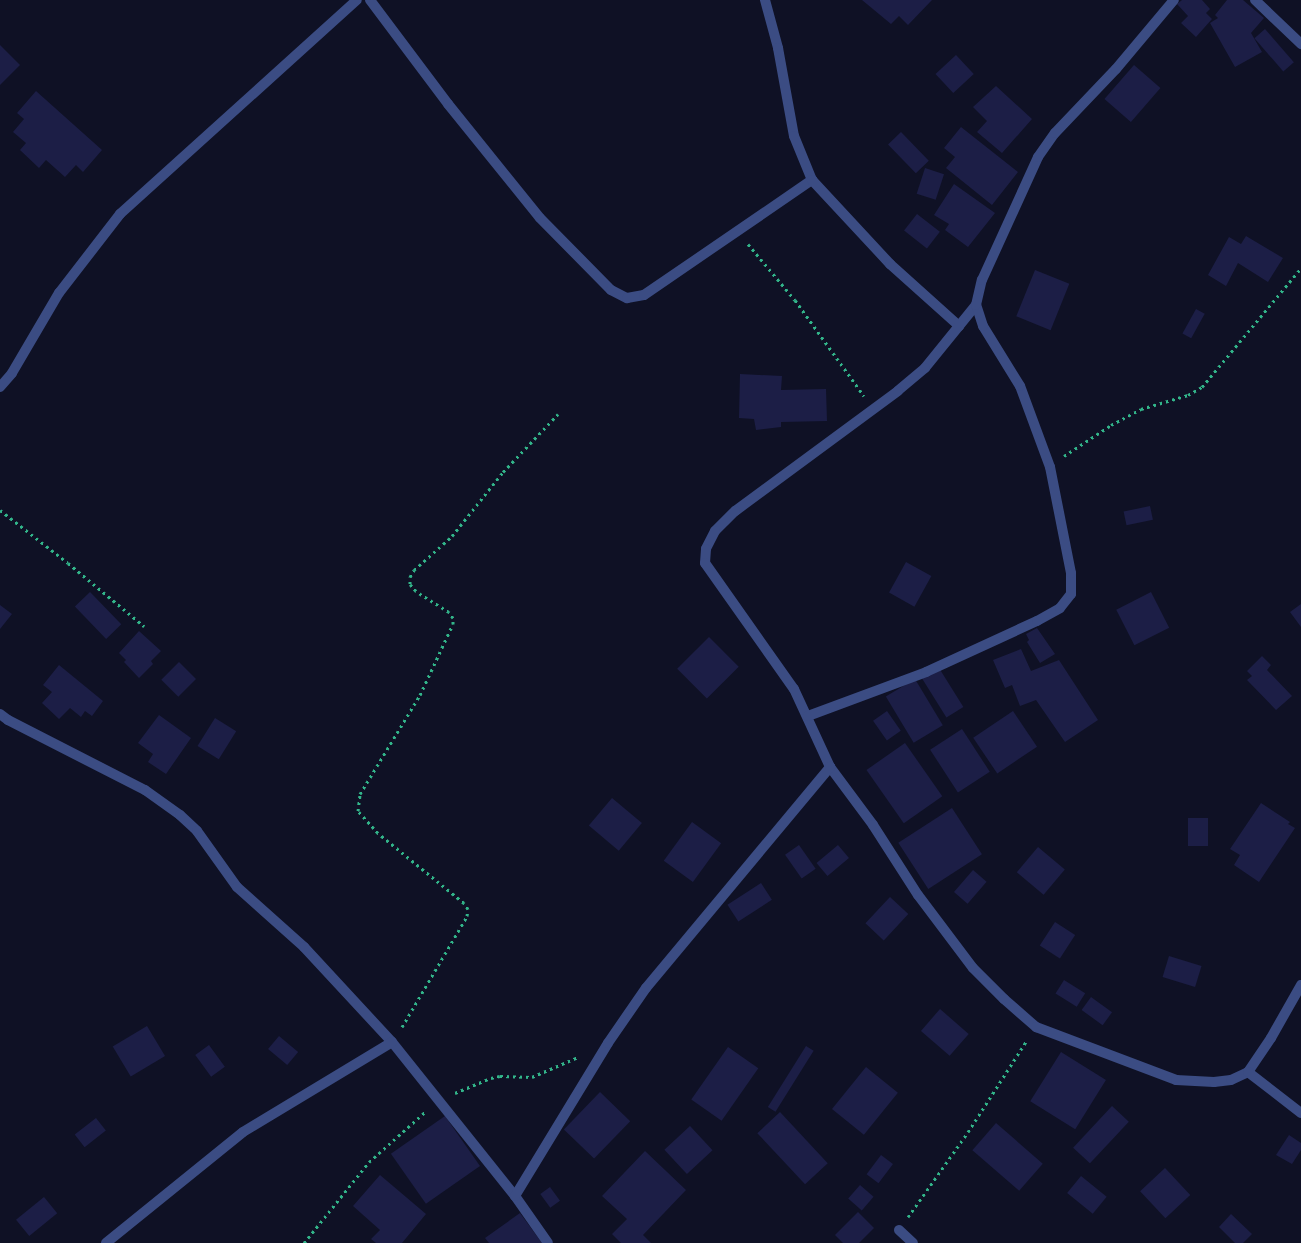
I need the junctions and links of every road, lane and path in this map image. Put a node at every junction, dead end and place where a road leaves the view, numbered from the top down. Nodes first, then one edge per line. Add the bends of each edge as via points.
1 (357, 0) edge
2 (370, 0) edge
3 (765, 0) edge
4 (1174, 0) edge
5 (1255, 0) edge
6 (1301, 44) edge
7 (812, 180) junction
8 (736, 230) junction
9 (1301, 268) edge
10 (976, 305) junction
11 (959, 326) junction
12 (0, 387) edge
13 (874, 408) junction
14 (558, 414) dead end
15 (1050, 467) junction
16 (0, 510) edge
17 (144, 626) dead end
18 (0, 714) edge
19 (808, 716) junction
20 (830, 767) junction
21 (1301, 985) edge
22 (1036, 1027) junction
23 (392, 1042) junction
24 (608, 1043) junction
25 (1248, 1072) junction
26 (438, 1101) junction
27 (1301, 1113) edge
28 (515, 1196) junction
29 (899, 1230) joint
30 (106, 1243) edge
31 (304, 1243) edge
32 (548, 1243) edge
33 (913, 1243) edge

1 - 12 street via 120,214 59,293 12,373
2 - 8 street via 540,218 611,290 628,298 644,294
3 - 7 street via 778,48 794,136
4 - 10 street via 1116,69 1055,133 1038,157 982,280
5 - 6 street
7 - 8 street
7 - 11 street via 890,264
8 - 13 path via 795,300
9 - 15 path via 1202,387 1188,395 1141,409 1111,425
10 - 11 street
10 - 15 street via 983,326 1020,386
11 - 13 street via 925,368
13 - 19 street via 735,511 715,531 706,549 705,563 769,652
14 - 23 path via 504,472 452,536 410,577 410,584 416,591 448,612 453,624 420,695 360,794 358,811 378,833 468,909 467,916
15 - 19 street via 1071,573 1071,594 1060,608 926,672
16 - 17 path
18 - 23 street via 145,790 180,815 197,831 237,887 304,947
19 - 20 street
20 - 22 street via 973,968
20 - 24 street via 646,988
21 - 25 street
22 - 25 street via 1176,1080 1214,1082 1231,1080
22 - 29 path
23 - 26 street
23 - 30 street via 242,1132
24 - 26 path via 532,1077 491,1078
24 - 28 street
25 - 27 street
26 - 28 street
26 - 31 path via 369,1162
28 - 32 street
29 - 33 street

